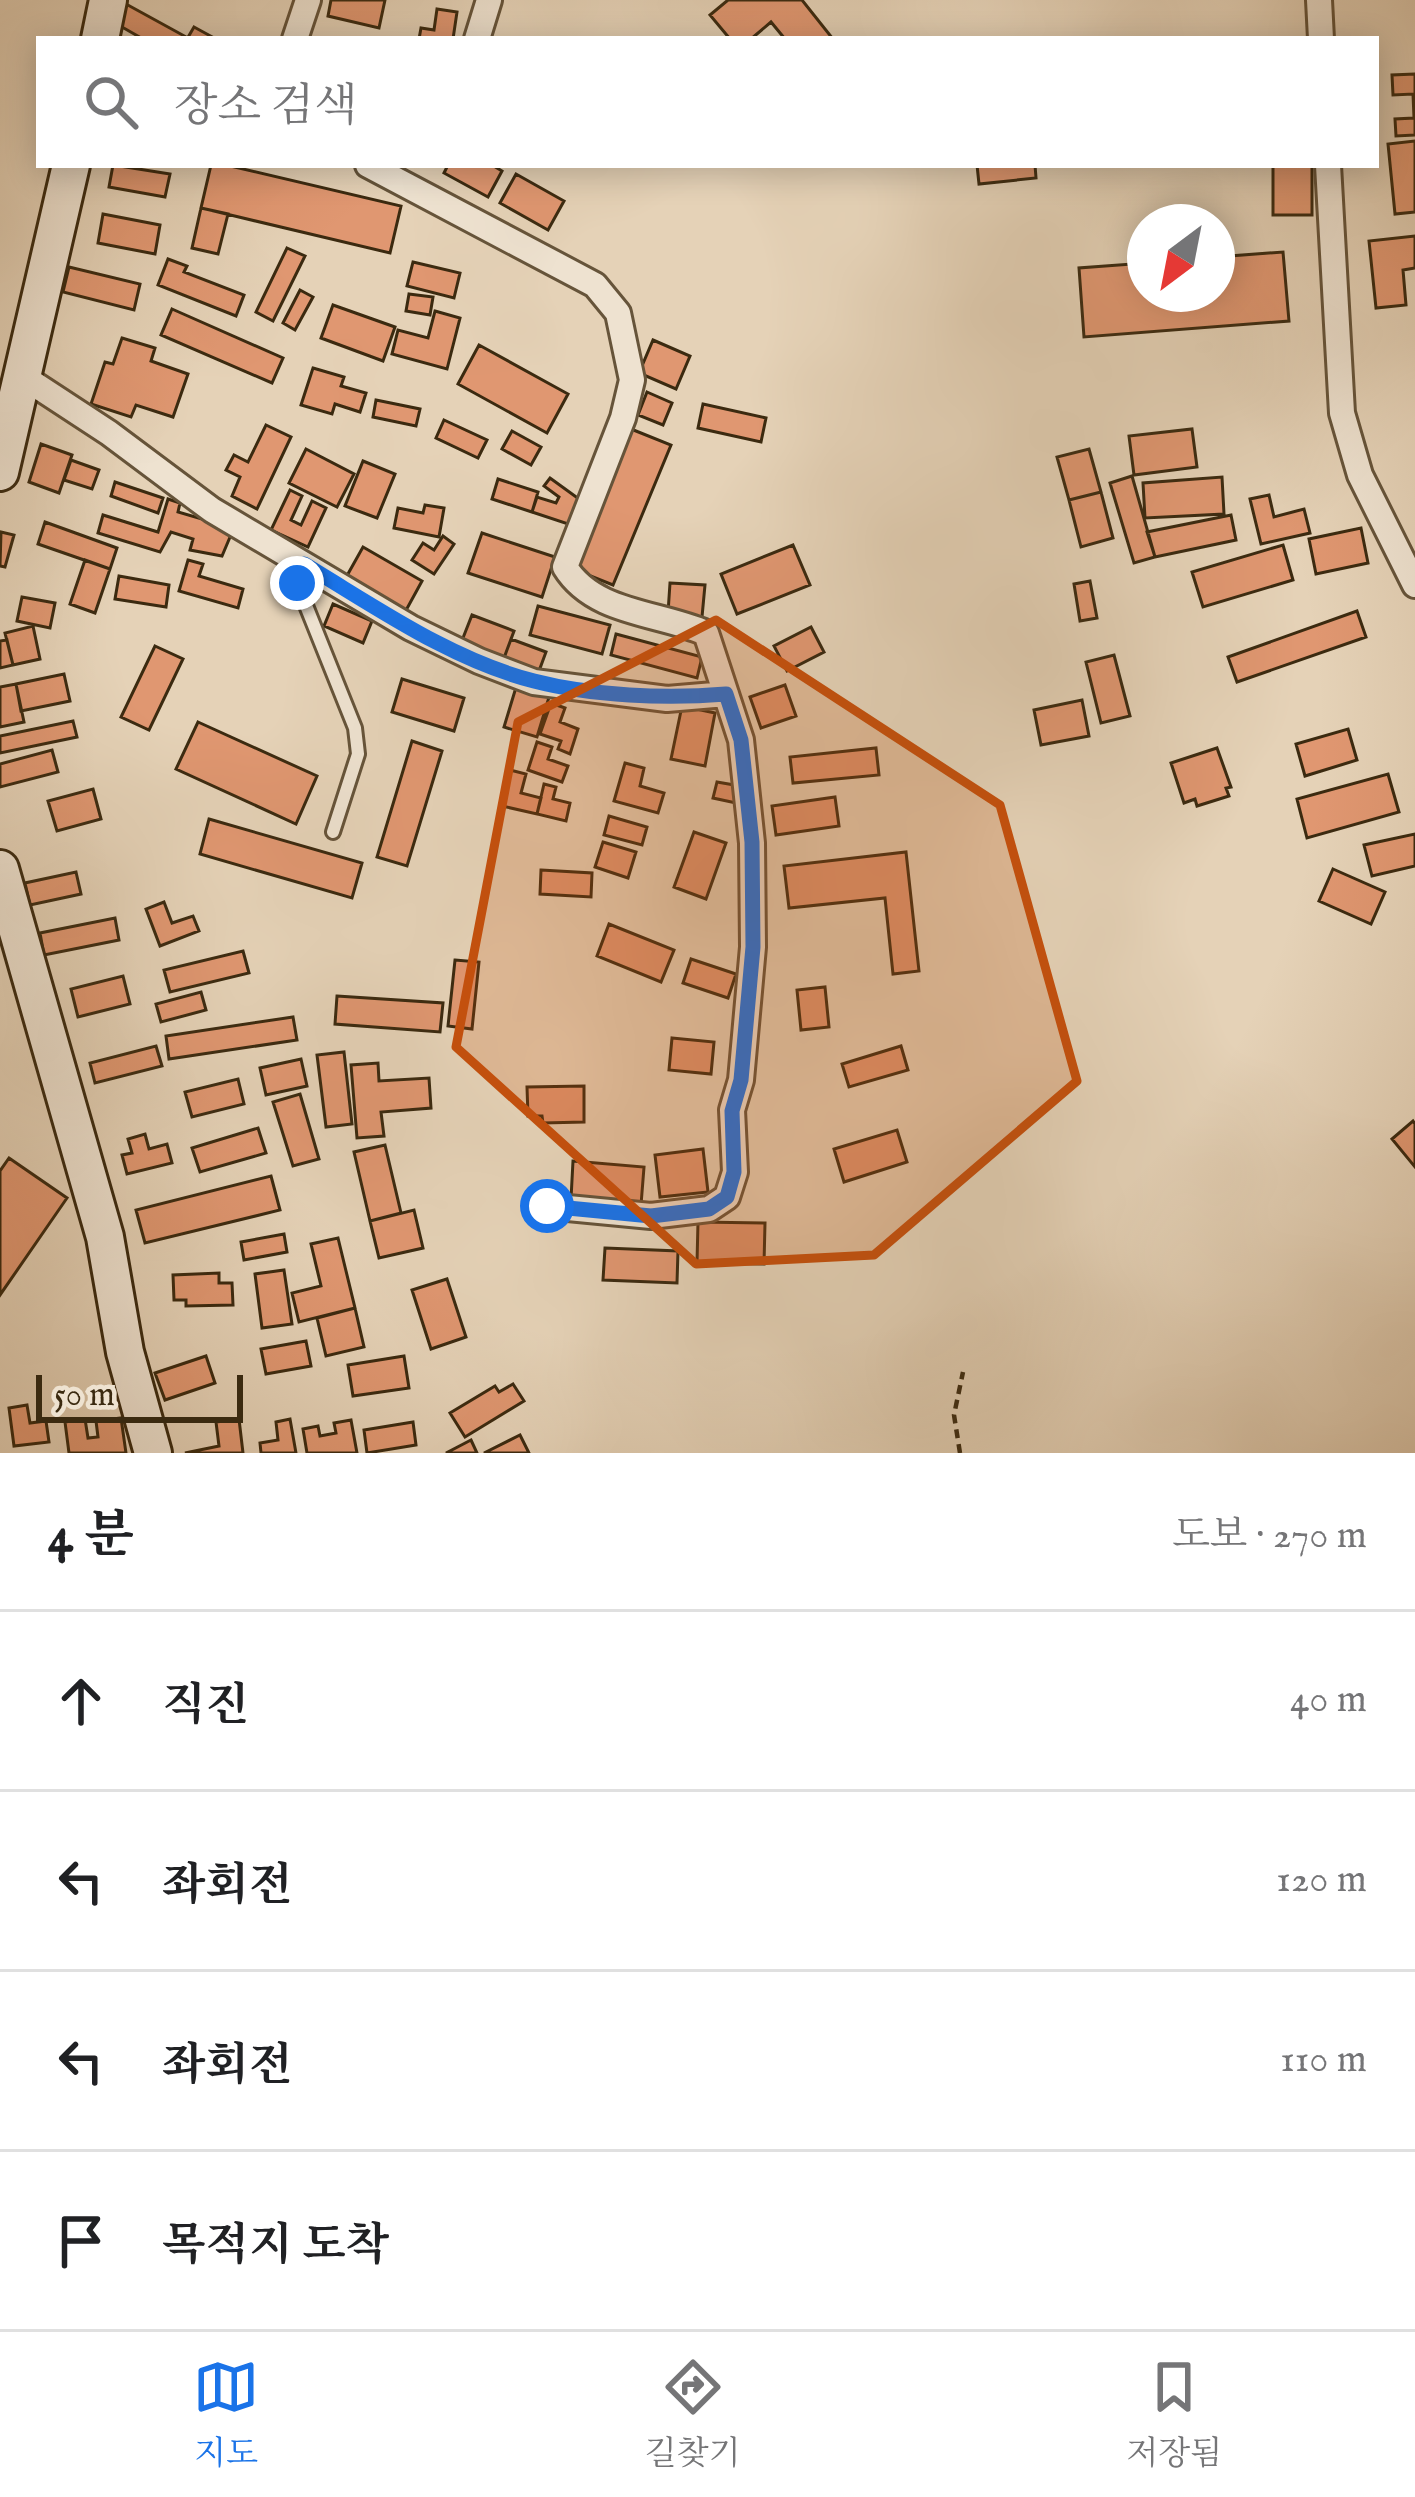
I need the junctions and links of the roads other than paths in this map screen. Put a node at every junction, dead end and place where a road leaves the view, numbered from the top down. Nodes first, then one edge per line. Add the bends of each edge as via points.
1 (308, 0) edge
2 (489, 0) edge
3 (1319, 0) edge
4 (297, 36) edge
5 (478, 36) edge
6 (1322, 36) edge
7 (69, 168) edge
8 (1328, 168) edge
9 (406, 174) edge
10 (22, 376) junction
11 (0, 472) edge
12 (304, 564) junction
13 (1415, 585) edge
14 (726, 694) junction
15 (333, 832) dead end
16 (0, 868) edge
17 (547, 1206) dead end
18 (153, 1453) edge

1 - 4 street
2 - 5 street
3 - 6 street
7 - 10 street
8 - 13 street via 1342,412 1360,475
9 - 14 street via 596,285 618,314 632,380 565,567 578,589 706,633
10 - 11 street
10 - 12 street via 212,510
12 - 14 street via 411,628 534,682 667,699
12 - 15 lane via 297,583 358,754
14 - 17 street via 752,842 753,947 727,1197 709,1209 651,1216
16 - 18 street via 105,1237

